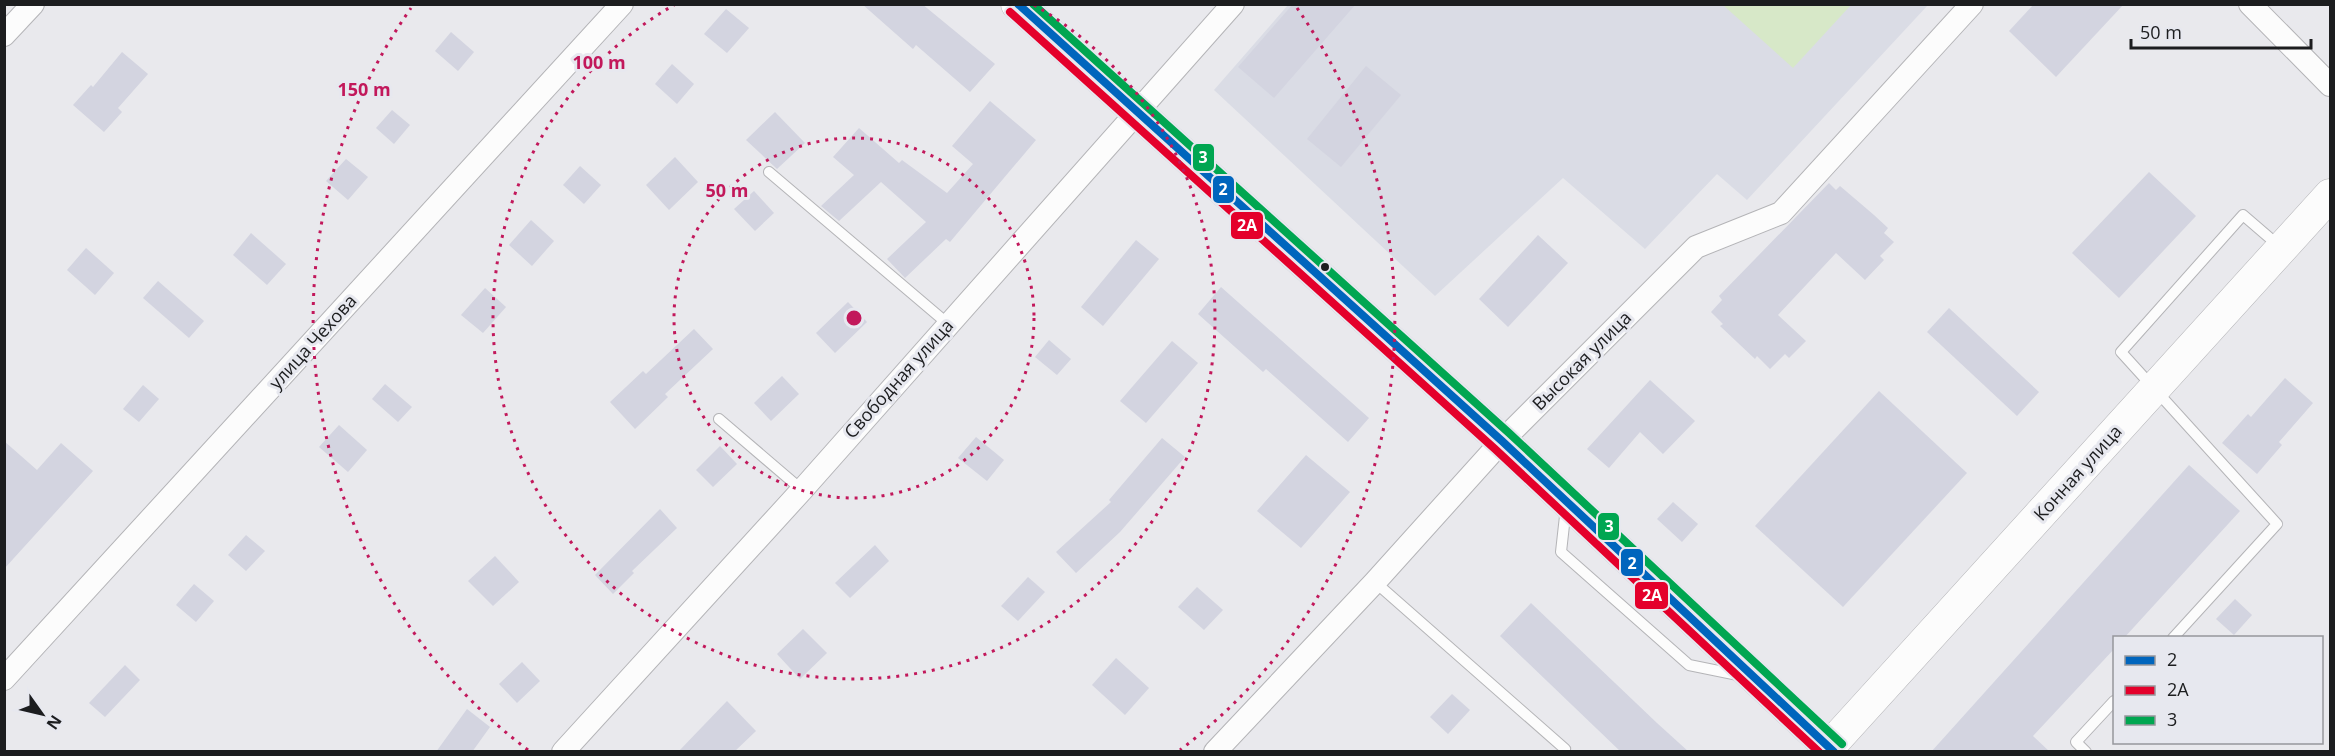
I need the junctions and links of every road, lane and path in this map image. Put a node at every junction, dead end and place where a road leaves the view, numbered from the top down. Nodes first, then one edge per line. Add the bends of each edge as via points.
1 (33, 4) edge
2 (622, 4) edge
3 (1017, 4) edge
4 (1233, 4) edge
5 (1972, 4) edge
6 (2250, 4) edge
7 (4, 35) edge
8 (2331, 85) edge
9 (1136, 113) junction
10 (769, 172) dead end
11 (2331, 195) edge
12 (2282, 249) junction
13 (948, 324) junction
14 (2155, 388) junction
15 (719, 419) dead end
16 (1502, 441) junction
17 (802, 490) junction
18 (1375, 582) junction
19 (2175, 636) edge
20 (4, 679) edge
21 (2113, 703) edge
22 (1827, 749) edge
23 (562, 752) edge
24 (1215, 752) edge
25 (1563, 752) edge
26 (2086, 752) edge

1 - 7 street
2 - 20 street, улица Чехова
3 - 9 main road
4 - 9 street, Свободная улица
5 - 16 street, Высокая улица via 1781,213 1696,247
6 - 8 street
9 - 13 street, Свободная улица
9 - 16 main road
10 - 13 lane
11 - 12 main road, Конная улица
12 - 14 main road, Конная улица
12 - 14 lane via 2243,215 2121,352
13 - 17 street, Свободная улица
14 - 19 lane via 2277,524
14 - 22 main road, Конная улица
15 - 17 lane
16 - 18 street, Высокая улица
16 - 22 main road
17 - 23 street, Свободная улица
18 - 24 street, Высокая улица
18 - 25 lane via 1565,749
21 - 26 lane via 2076,742

